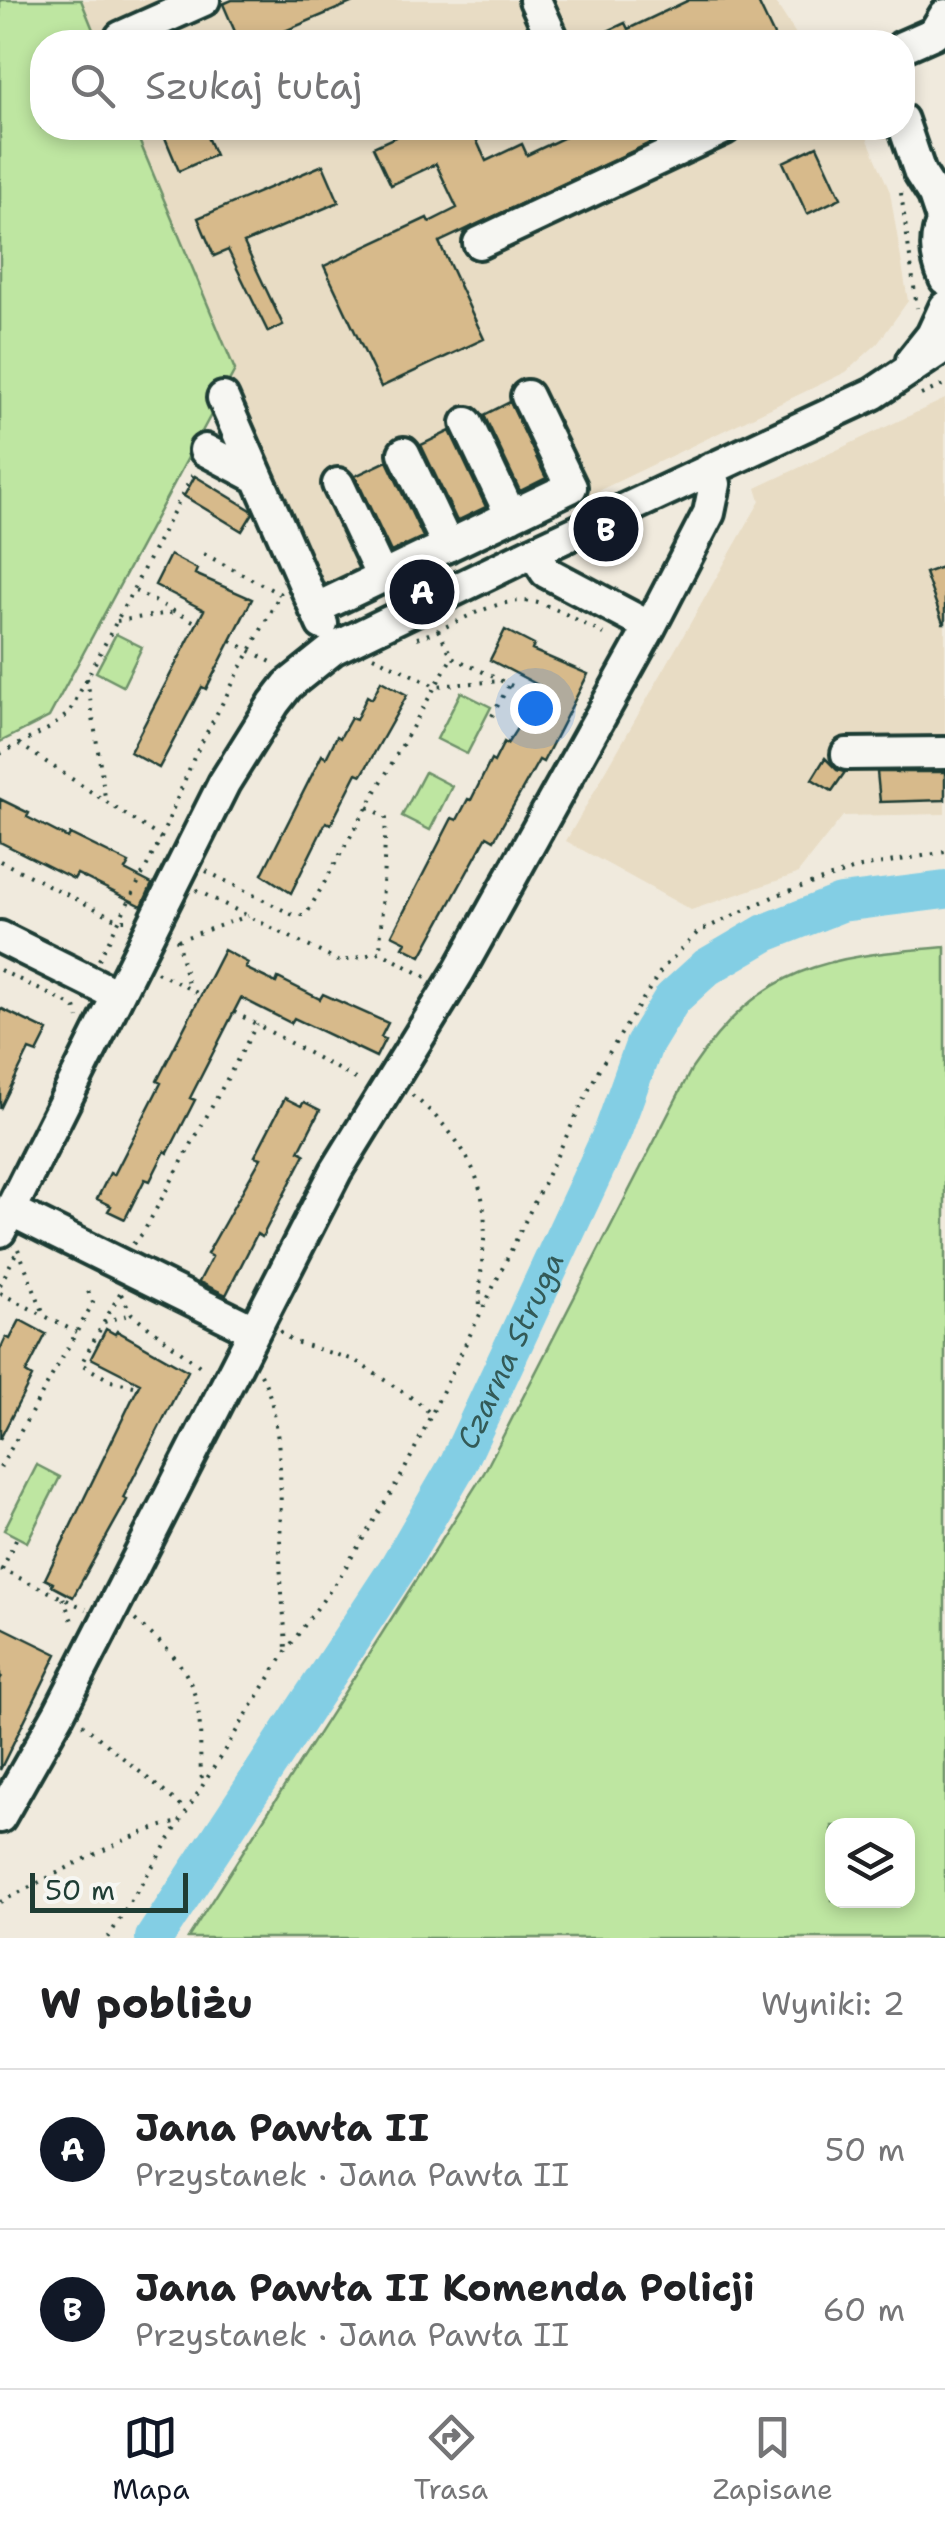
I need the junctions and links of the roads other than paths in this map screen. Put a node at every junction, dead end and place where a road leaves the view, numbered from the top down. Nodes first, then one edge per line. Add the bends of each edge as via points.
1 (204, 0) edge
2 (535, 0) edge
3 (945, 15) edge
4 (135, 30) edge
5 (549, 30) edge
6 (915, 41) edge
7 (915, 136) edge
8 (699, 140) edge
9 (910, 140) edge
10 (945, 168) edge
11 (944, 216) edge
12 (479, 243) dead end
13 (945, 279) edge
14 (932, 310) edge
15 (945, 346) edge
16 (898, 378) junction
17 (527, 396) dead end
18 (223, 398) dead end
19 (467, 423) dead end
20 (205, 450) road end
21 (404, 452) dead end
22 (710, 469) junction
23 (258, 478) junction
24 (338, 484) dead end
25 (510, 516) junction
26 (448, 546) junction
27 (533, 552) junction
28 (382, 577) junction
29 (315, 608) junction
30 (650, 627) junction
31 (333, 650) junction
32 (945, 753) edge
33 (848, 754) dead end
34 (0, 938) edge
35 (117, 996) junction
36 (15, 1228) edge
37 (256, 1324) junction
38 (0, 1817) edge

1 - 4 street
2 - 5 street
3 - 6 street via 934,33
7 - 10 street
8 - 12 street
9 - 11 street
11 - 13 street via 936,249
14 - 16 street via 932,335
15 - 16 street
16 - 22 street
17 - 25 street via 571,487
18 - 23 street
19 - 25 street
20 - 23 street
21 - 26 street
22 - 27 street
22 - 30 street via 710,514
23 - 29 street
24 - 28 street
25 - 26 street
26 - 28 street
27 - 30 street via 546,572
27 - 31 street
28 - 29 street
29 - 31 street
30 - 37 street via 458,973 380,1082
31 - 35 street via 288,685 248,742 168,934 135,961
32 - 33 street
34 - 35 street
35 - 36 street
36 - 37 street
37 - 38 street via 106,1608 60,1713

